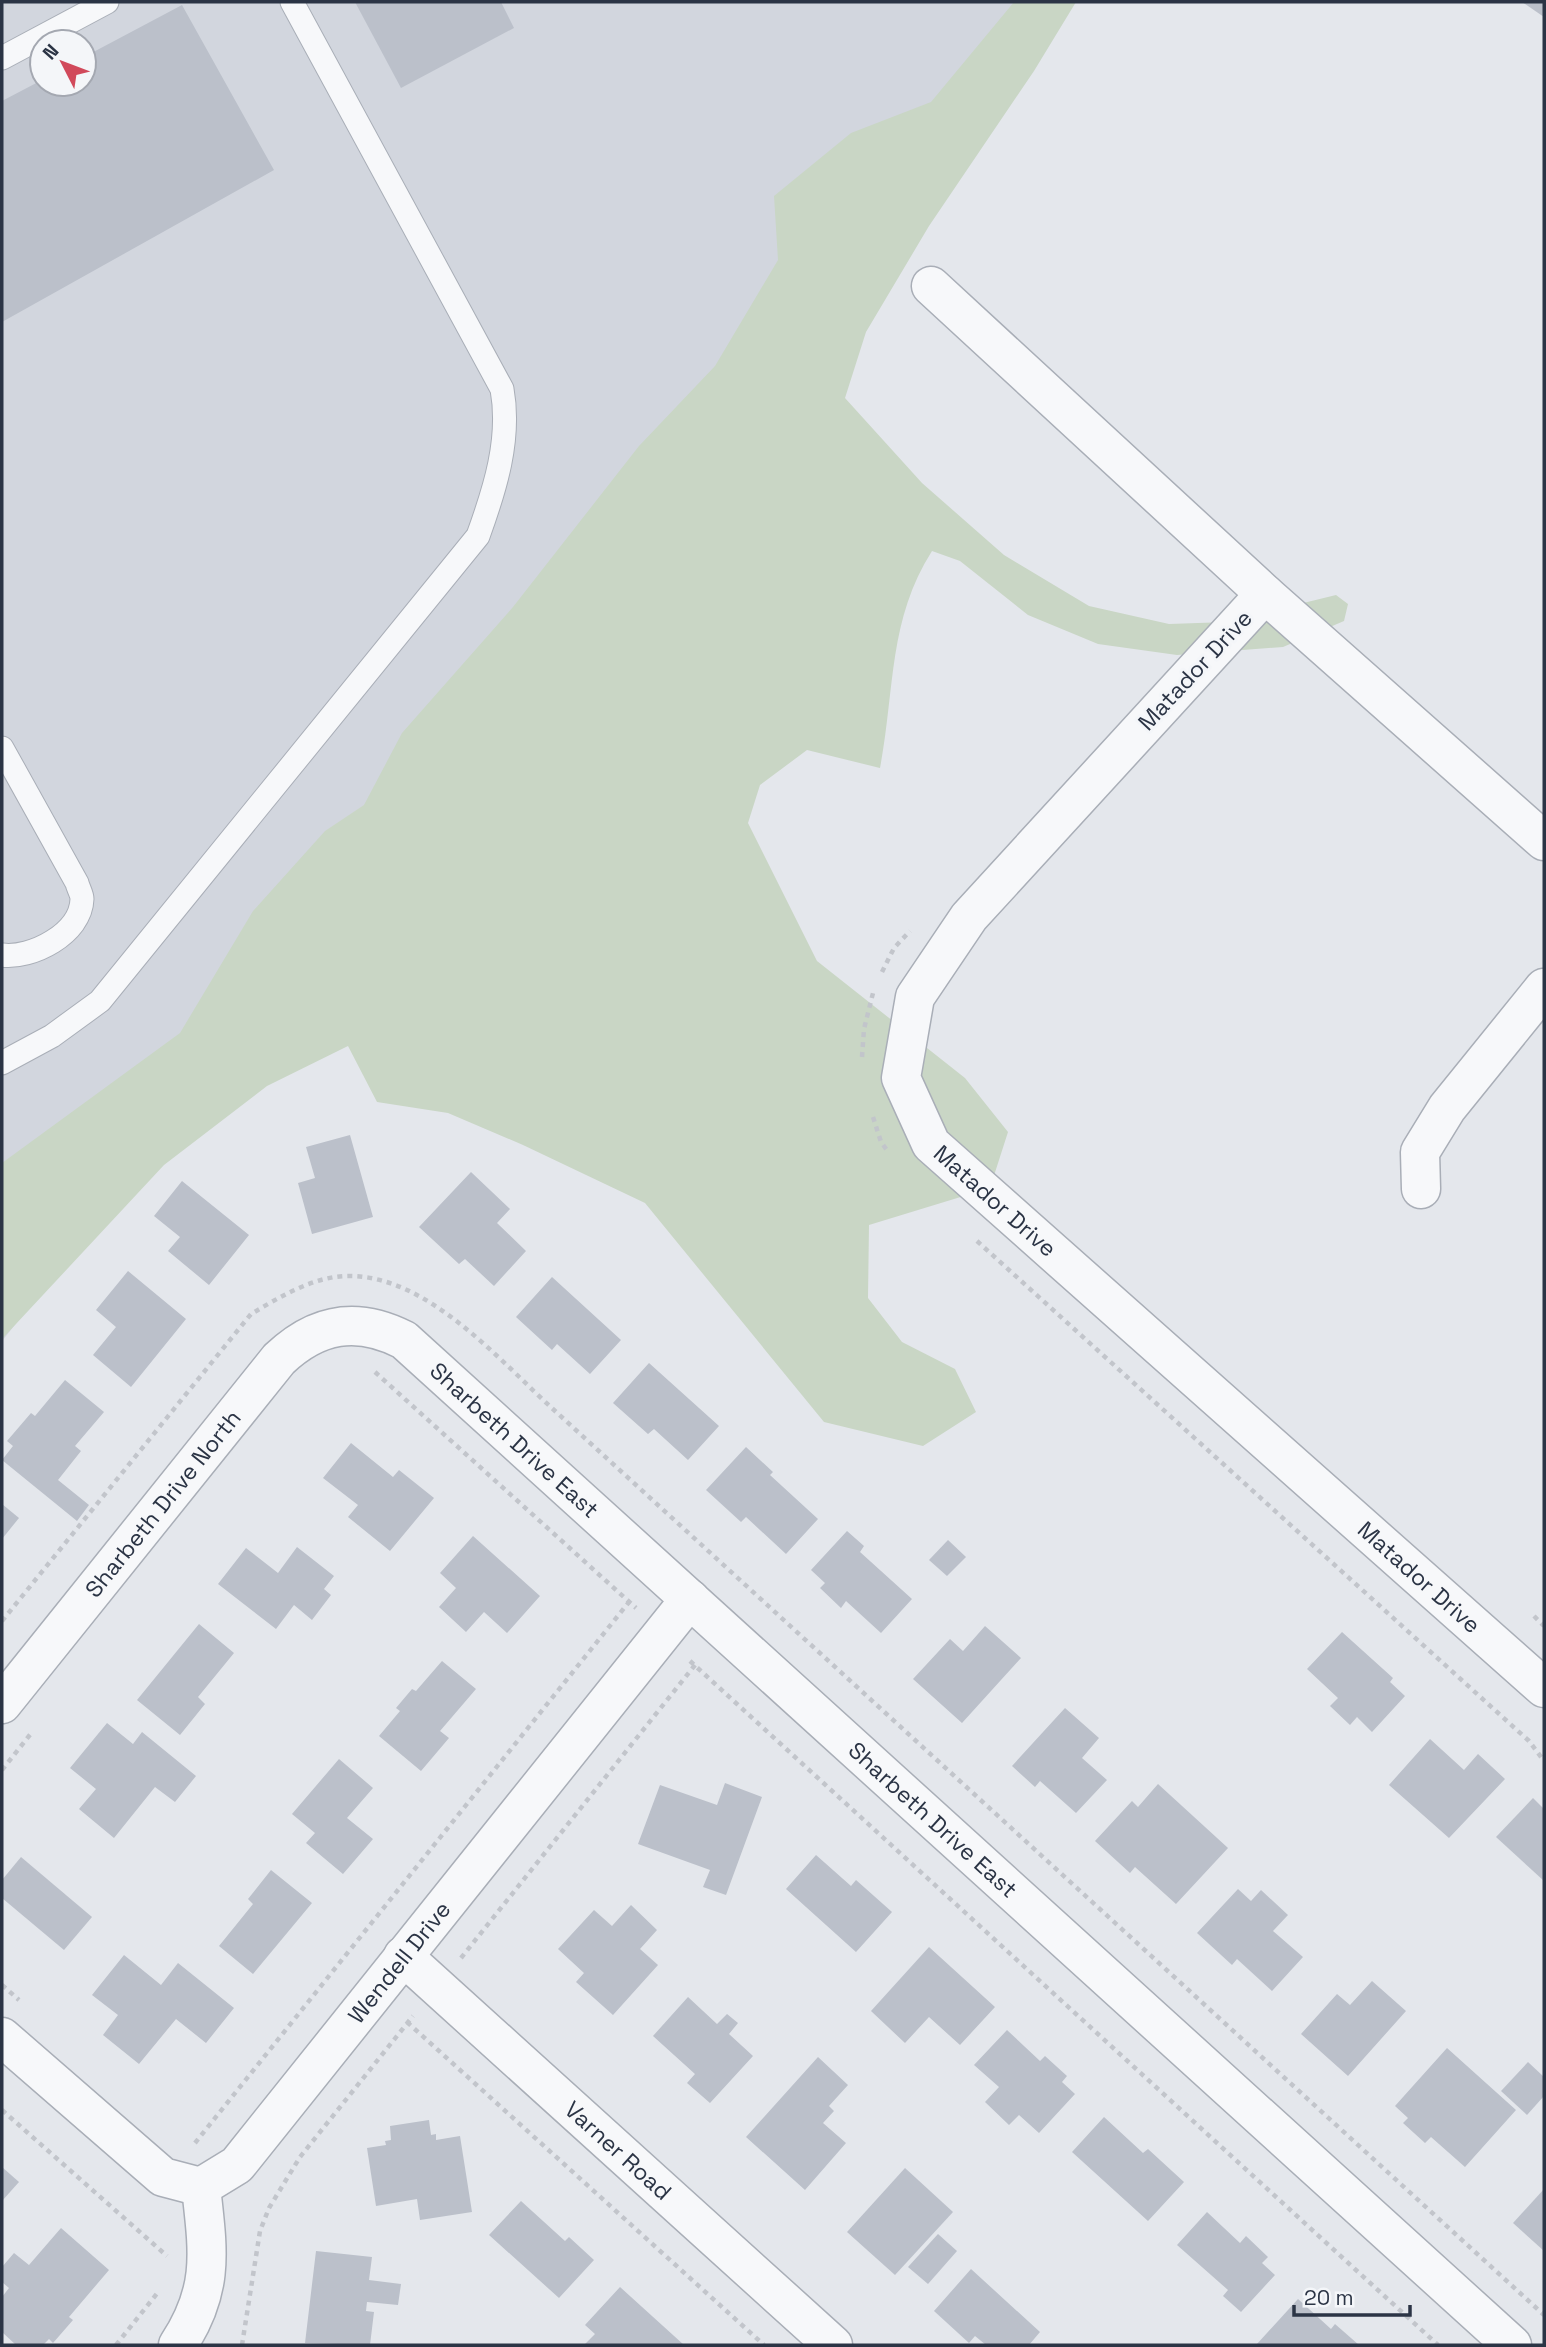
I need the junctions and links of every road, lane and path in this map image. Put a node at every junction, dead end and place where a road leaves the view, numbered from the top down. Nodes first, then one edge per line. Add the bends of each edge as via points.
1 (107, 2) edge
2 (292, 2) edge
3 (2, 58) edge
4 (931, 286) dead end
5 (1265, 594) junction
6 (2, 748) edge
7 (1544, 841) edge
8 (2, 955) edge
9 (1544, 988) edge
10 (2, 1063) edge
11 (1421, 1189) dead end
12 (341, 1326) joint
13 (372, 1369) dead end
14 (691, 1599) junction
15 (629, 1602) junction
16 (1534, 1616) dead end
17 (1544, 1626) edge
18 (662, 1634) junction
19 (1544, 1688) edge
20 (2, 1704) edge
21 (36, 1727) dead end
22 (2, 1770) edge
23 (404, 1956) junction
24 (407, 2022) dead end
25 (2, 2037) edge
26 (2, 2110) edge
27 (188, 2151) dead end
28 (201, 2187) junction
29 (168, 2258) dead end
30 (163, 2286) dead end
31 (116, 2345) edge
32 (178, 2345) edge
33 (764, 2345) edge
34 (833, 2345) edge
35 (1438, 2345) edge
36 (1512, 2345) edge

1 - 3 lane
2 - 10 lane via 502,389 505,406 499,478 478,536 100,1000 51,1036
4 - 5 street
5 - 7 street
5 - 19 street, Matador Drive via 969,917 915,997 901,1078 931,1144
6 - 8 lane via 82,899 73,923 52,940 28,954
9 - 11 street via 1447,1108 1420,1152
12 - 14 street, Sharbeth Drive East via 381,1328 404,1340
12 - 20 street, Sharbeth Drive North via 298,1341 279,1359
13 - 15 path
14 - 18 street, Wendell Drive
14 - 36 street, Sharbeth Drive East
15 - 18 path
15 - 27 path
16 - 17 path
18 - 23 street, Wendell Drive
18 - 35 path
21 - 22 path
23 - 28 street, Wendell Drive via 237,2165
23 - 34 street, Varner Road
24 - 33 path
25 - 28 street via 163,2177
26 - 29 path
28 - 32 street via 205,2285 196,2318
30 - 31 path

